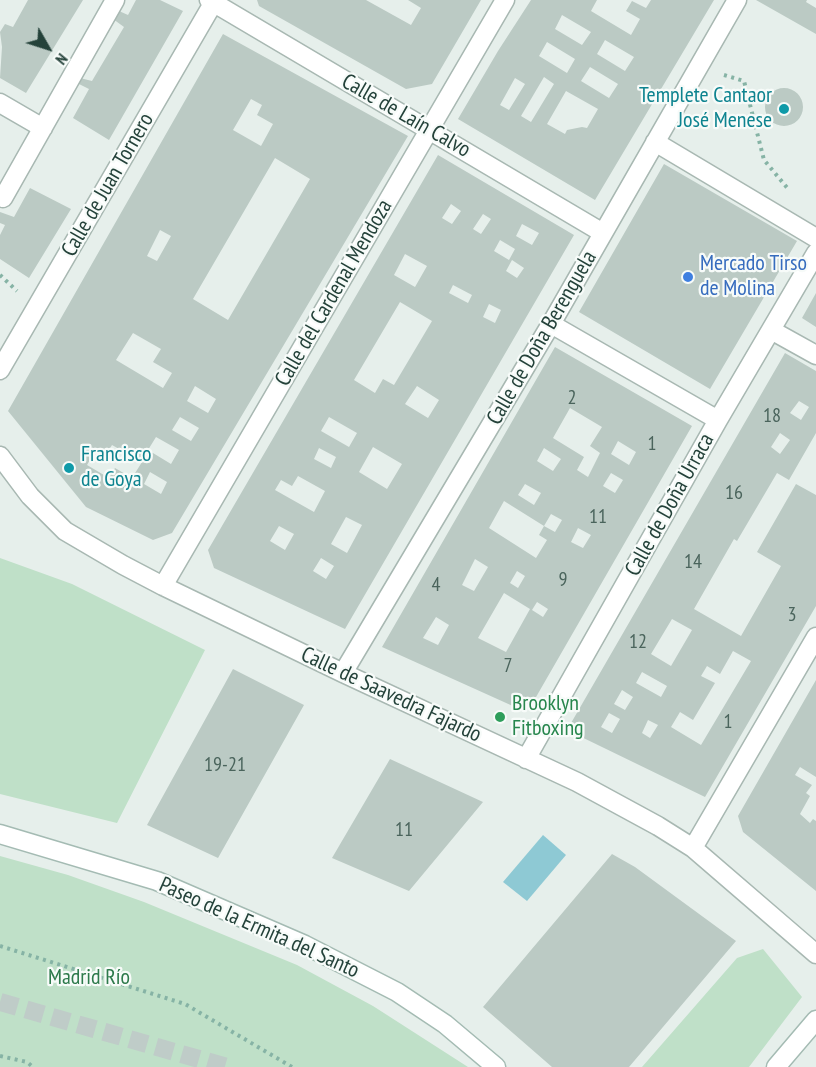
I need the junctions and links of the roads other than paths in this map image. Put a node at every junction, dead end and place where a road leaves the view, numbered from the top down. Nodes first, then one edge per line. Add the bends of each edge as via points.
1 (115, 0) edge
2 (505, 0) edge
3 (737, 0) edge
4 (213, 1) edge
5 (0, 103) edge
6 (43, 128) junction
7 (429, 129) junction
8 (655, 142) junction
9 (3, 198) dead end
10 (603, 233) junction
11 (810, 234) edge
12 (816, 253) edge
13 (551, 324) junction
14 (771, 330) junction
15 (816, 355) edge
16 (0, 370) edge
17 (718, 420) junction
18 (0, 456) edge
19 (163, 586) junction
20 (816, 637) edge
21 (343, 673) junction
22 (526, 759) junction
23 (0, 834) edge
24 (693, 848) junction
25 (816, 954) edge
26 (816, 1020) edge
27 (496, 1067) edge
28 (776, 1067) edge

1 - 6 street
2 - 7 street, Calle del Cardenal Mendoza
3 - 8 street, Calle de Doña Berenguela
4 - 7 street, Calle de Laín Calvo
4 - 16 street, Calle de Juan Tornero
5 - 6 street
6 - 9 street
7 - 10 street, Calle de Laín Calvo
7 - 19 street, Calle del Cardenal Mendoza
8 - 10 street, Calle de Doña Berenguela
8 - 11 street
10 - 13 street, Calle de Doña Berenguela
12 - 14 street, Calle de Doña Urraca
13 - 17 street
13 - 21 street, Calle de Doña Berenguela
14 - 15 street
14 - 17 street, Calle de Doña Urraca
17 - 22 street, Calle de Doña Urraca
18 - 19 street, Calle de Saavedra Fajardo via 65,531
19 - 21 street, Calle de Saavedra Fajardo
20 - 24 street
21 - 22 street, Calle de Saavedra Fajardo
22 - 24 street, Calle de Saavedra Fajardo via 587,787
23 - 27 street, Paseo de la Ermita del Santo via 157,881 305,945 398,992 445,1024
24 - 25 street, Calle de Saavedra Fajardo
26 - 28 street

